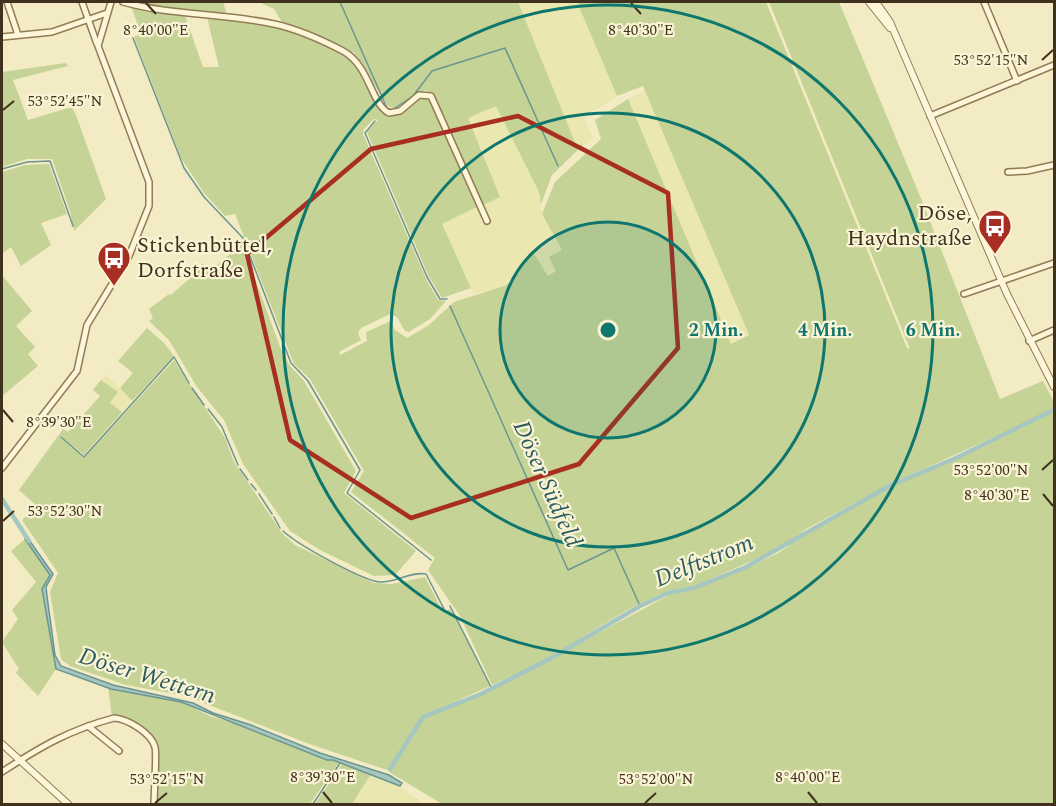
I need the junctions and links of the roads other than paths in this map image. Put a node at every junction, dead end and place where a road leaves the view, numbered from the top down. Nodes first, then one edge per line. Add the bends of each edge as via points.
1 (7, 2) edge
2 (82, 2) edge
3 (111, 2) edge
4 (123, 2) edge
5 (869, 2) edge
6 (876, 2) edge
7 (984, 2) edge
8 (107, 13) junction
9 (88, 20) junction
10 (890, 28) junction
11 (18, 35) junction
12 (2, 37) edge
13 (98, 46) junction
14 (1054, 65) edge
15 (1017, 81) junction
16 (930, 116) junction
17 (1054, 165) edge
18 (1008, 172) dead end
19 (487, 221) dead end
20 (1054, 263) edge
21 (1002, 282) junction
22 (964, 294) dead end
23 (1054, 330) edge
24 (1029, 341) junction
25 (1054, 388) edge
26 (2, 468) edge
27 (88, 726) junction
28 (2, 744) edge
29 (119, 751) dead end
30 (19, 760) junction
31 (2, 772) edge
32 (68, 804) edge
33 (154, 804) edge

1 - 11 street
2 - 9 street
3 - 8 street
4 - 19 street via 159,11 254,20 294,30 351,57 367,75 382,108 389,113 400,111 419,95 431,96
5 - 10 street
6 - 10 street
7 - 15 street
8 - 9 street
8 - 13 street
9 - 11 street via 52,32
9 - 13 street
10 - 16 street
11 - 12 street
13 - 26 street via 150,185 149,206 121,271 87,325 76,370
14 - 15 street
15 - 16 street
16 - 21 street
17 - 18 street
20 - 21 street
21 - 22 street
21 - 24 street
23 - 24 street
24 - 25 street
27 - 29 street
27 - 30 street via 51,740
27 - 33 street via 122,718 148,737 155,748
28 - 30 street
30 - 31 street
30 - 32 street

